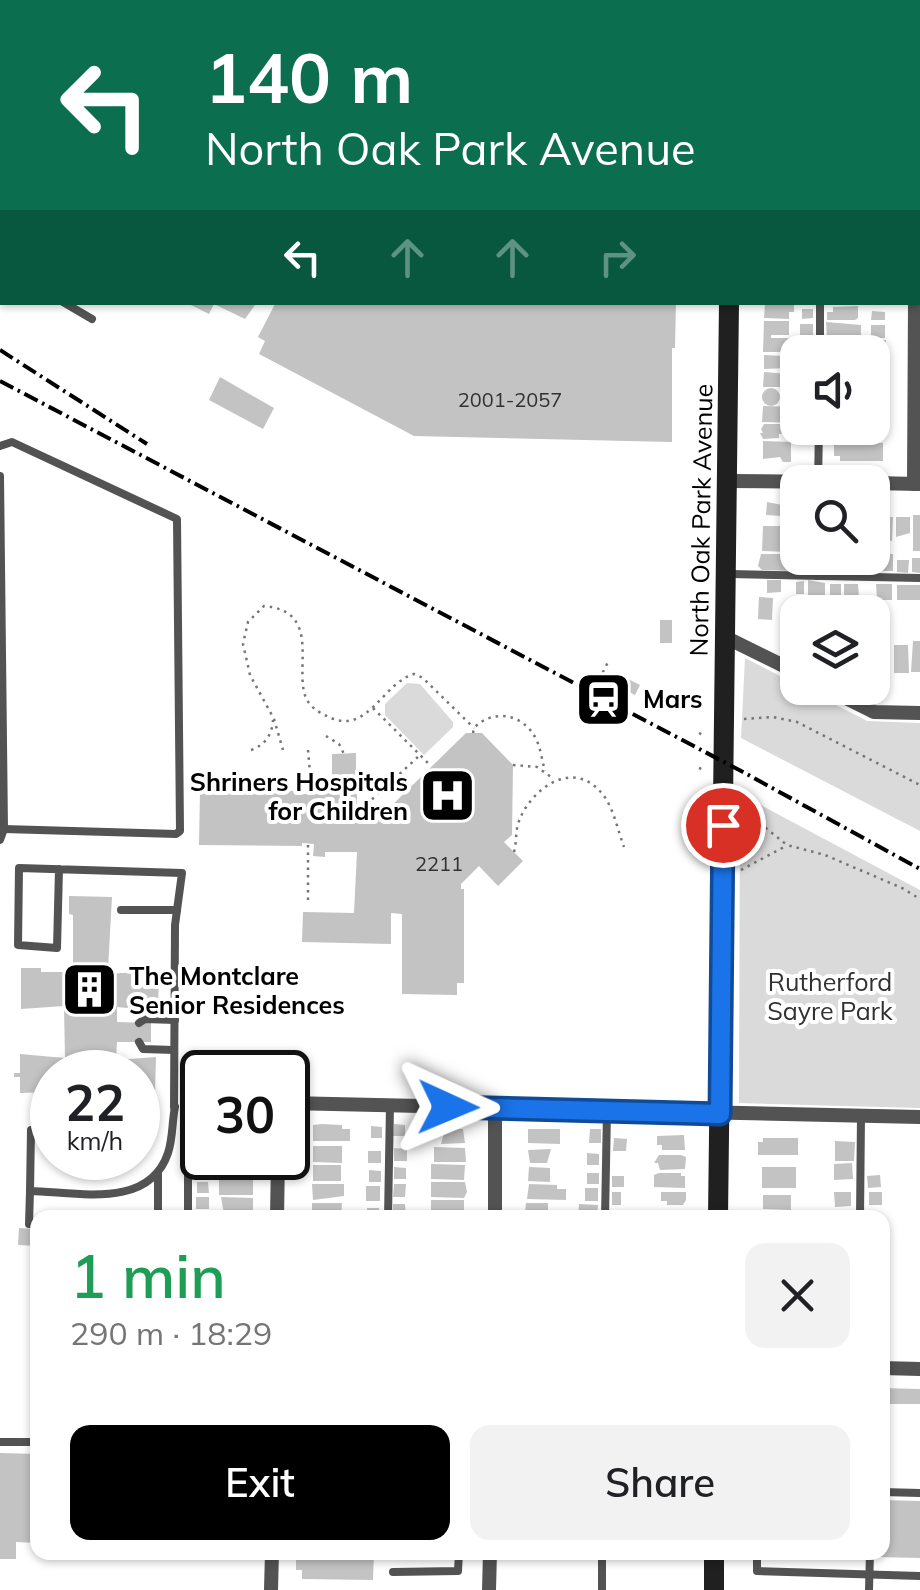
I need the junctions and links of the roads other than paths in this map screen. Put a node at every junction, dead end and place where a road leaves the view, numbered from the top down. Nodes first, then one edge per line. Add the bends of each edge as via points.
1 (68, 305) edge
2 (729, 305) edge
3 (820, 305) edge
4 (916, 305) edge
5 (92, 320) dead end
6 (820, 335) edge
7 (0, 446) edge
8 (0, 476) edge
9 (727, 481) junction
10 (780, 482) edge
11 (890, 483) edge
12 (917, 484) edge
13 (726, 574) junction
14 (817, 576) joint
15 (920, 578) edge
16 (725, 637) junction
17 (780, 664) edge
18 (860, 705) edge
19 (920, 712) edge
20 (4, 829) junction
21 (0, 840) edge
22 (59, 869) junction
23 (121, 910) dead end
24 (177, 910) junction
25 (174, 1020) junction
26 (139, 1023) dead end
27 (139, 1042) dead end
28 (174, 1050) junction
29 (180, 1073) edge
30 (310, 1103) edge
31 (390, 1105) junction
32 (496, 1108) junction
33 (607, 1110) junction
34 (720, 1114) junction
35 (861, 1115) junction
36 (920, 1117) edge
37 (180, 1123) edge
38 (160, 1170) edge
39 (30, 1180) edge
40 (149, 1180) edge
41 (158, 1180) edge
42 (188, 1180) edge
43 (278, 1180) edge
44 (30, 1190) junction
45 (158, 1210) edge
46 (188, 1210) edge
47 (277, 1210) edge
48 (388, 1210) edge
49 (494, 1210) edge
50 (605, 1210) edge
51 (718, 1210) edge
52 (860, 1210) edge
53 (30, 1224) edge
54 (890, 1368) edge
55 (920, 1370) edge
56 (0, 1442) edge
57 (30, 1442) edge
58 (890, 1492) edge
59 (920, 1492) edge
60 (272, 1560) edge
61 (459, 1560) edge
62 (490, 1560) edge
63 (602, 1560) edge
64 (714, 1560) edge
65 (757, 1560) edge
66 (870, 1560) edge
67 (393, 1572) dead end
68 (869, 1574) junction
69 (920, 1576) edge
70 (271, 1590) edge
71 (489, 1590) edge
72 (602, 1590) edge
73 (714, 1590) edge
74 (869, 1590) edge

1 - 5 lane
2 - 9 street, North Oak Park Avenue
3 - 6 lane
4 - 12 street
7 - 20 lane via 12,442 177,519 180,754 176,834
8 - 20 lane
9 - 10 street
9 - 13 street, North Oak Park Avenue
11 - 12 street
13 - 14 lane
13 - 16 street, North Oak Park Avenue
14 - 15 lane
16 - 17 street
16 - 34 street, North Oak Park Avenue
18 - 19 street via 874,712
20 - 21 lane
22 - 22 lane via 19,868 18,944 56,948
22 - 24 lane via 182,872
23 - 24 lane
24 - 25 lane
25 - 26 lane
25 - 28 lane
27 - 28 lane via 143,1049
28 - 29 lane
30 - 31 street
31 - 32 street
31 - 48 lane
32 - 33 street
32 - 49 street
33 - 34 street
33 - 50 lane
34 - 35 street
34 - 51 street, North Oak Park Avenue
35 - 36 street
35 - 52 lane
37 - 38 lane
39 - 44 lane
40 - 44 lane via 127,1194
41 - 45 lane
42 - 46 lane
43 - 47 street
44 - 53 lane
54 - 55 street
56 - 57 lane
58 - 59 lane
60 - 70 street
61 - 67 lane via 458,1571
62 - 71 street
63 - 72 lane
64 - 73 street
65 - 68 lane via 757,1571
66 - 68 lane
68 - 69 lane
68 - 74 lane

